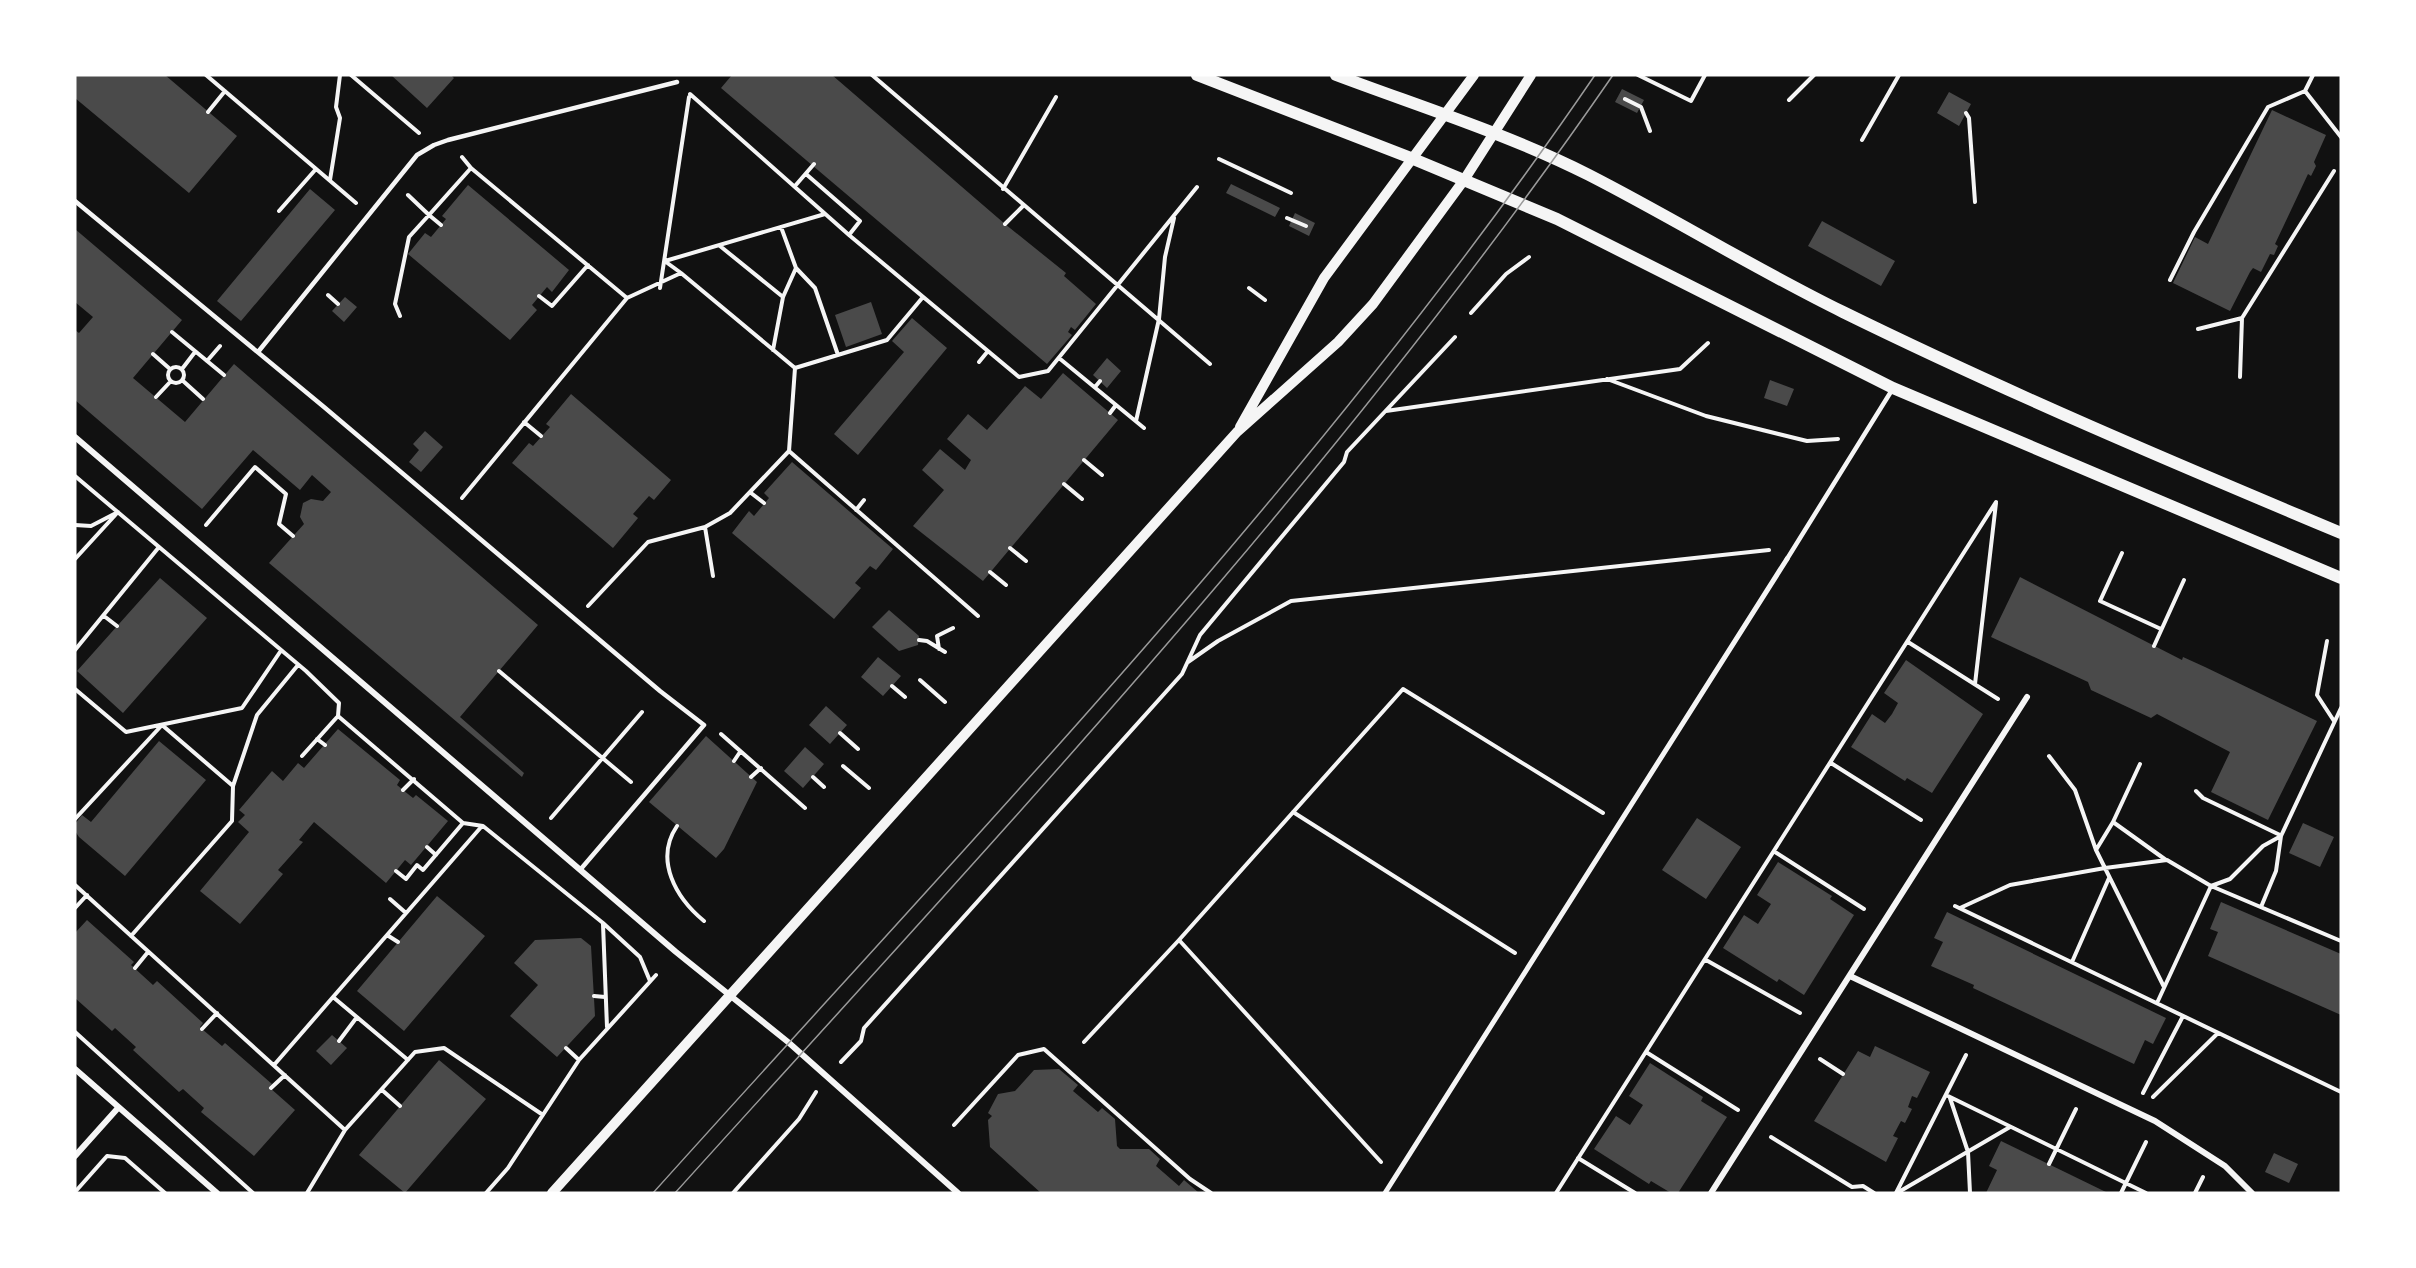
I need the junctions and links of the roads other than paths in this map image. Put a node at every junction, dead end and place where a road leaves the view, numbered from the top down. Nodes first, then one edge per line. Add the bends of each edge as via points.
1 (1197, 75) edge
2 (1336, 75) edge
3 (1474, 75) edge
4 (1531, 75) edge
5 (677, 82) road end
6 (1445, 114) junction
7 (1495, 134) junction
8 (1411, 158) junction
9 (1464, 180) junction
10 (75, 201) edge
11 (258, 352) junction
12 (1893, 388) junction
13 (1237, 432) junction
14 (75, 437) edge
15 (2341, 533) edge
16 (1787, 559) joint
17 (2341, 578) edge
18 (2027, 697) dead end
19 (580, 870) junction
20 (1850, 976) junction
21 (730, 994) junction
22 (75, 1069) edge
23 (118, 1108) junction
24 (75, 1156) edge
25 (217, 1193) edge
26 (552, 1193) edge
27 (958, 1193) edge
28 (1385, 1193) edge
29 (1711, 1193) edge
30 (2252, 1193) edge

1 - 8 main road
2 - 6 main road
3 - 6 street
4 - 7 street
5 - 11 lane via 448,140 417,155
6 - 7 main road
6 - 8 street
7 - 9 street
7 - 15 main road via 1589,175 1917,348
8 - 9 main road
8 - 13 street via 1324,278
9 - 12 main road via 1557,219
9 - 13 street via 1373,304 1338,342
10 - 11 lane
11 - 19 lane via 704,725
12 - 16 lane
12 - 17 main road
13 - 21 street
14 - 19 street
16 - 28 street
18 - 20 street
19 - 21 street
20 - 29 street
20 - 30 street via 2155,1121 2225,1166
21 - 26 street
21 - 27 street
22 - 23 street
23 - 24 street
23 - 25 street

